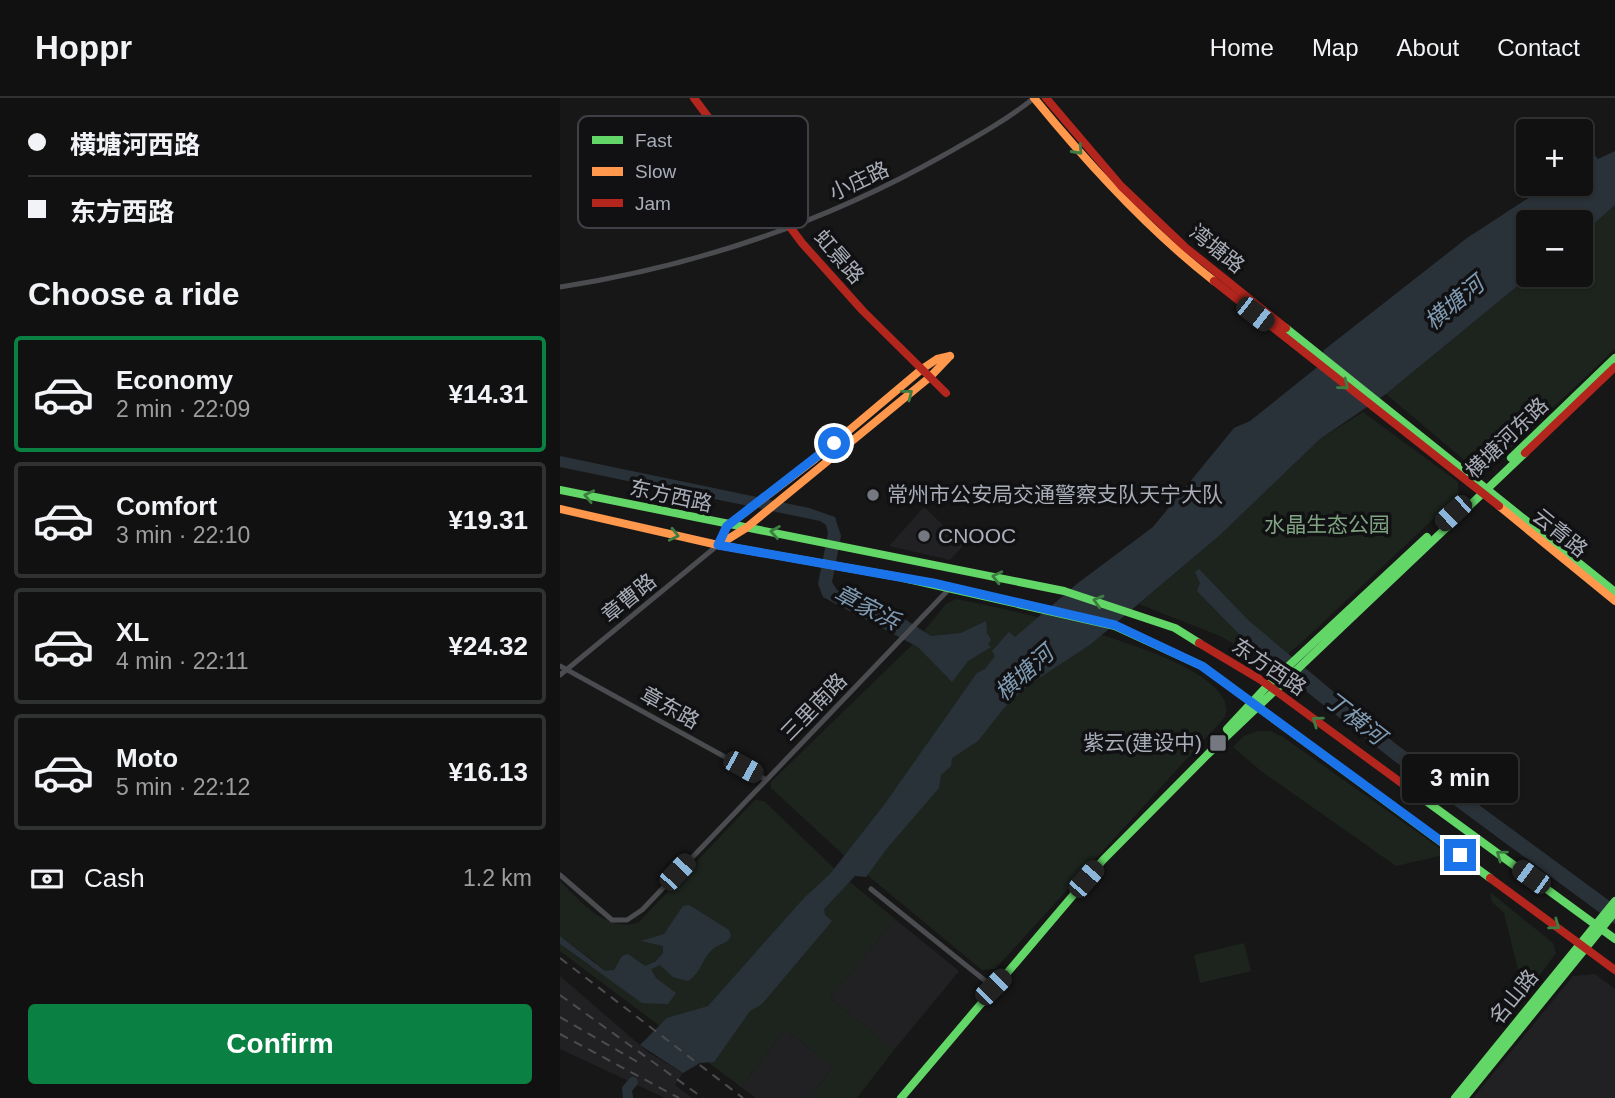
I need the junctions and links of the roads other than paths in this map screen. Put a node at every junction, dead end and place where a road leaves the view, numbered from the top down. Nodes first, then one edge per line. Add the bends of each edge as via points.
1 (694, 98) edge
2 (1034, 98) edge
3 (1046, 98) edge
4 (707, 116) edge
5 (808, 221) edge
6 (791, 228) joint
7 (560, 287) edge
8 (1615, 358) edge
9 (1615, 367) edge
10 (922, 369) junction
11 (930, 377) junction
12 (947, 393) dead end
13 (1380, 408) junction
14 (1483, 489) junction
15 (560, 490) edge
16 (560, 509) edge
17 (727, 526) junction
18 (746, 528) junction
19 (718, 545) junction
20 (951, 587) junction
21 (1615, 592) edge
22 (1615, 601) edge
23 (560, 666) edge
24 (567, 669) junction
25 (560, 675) edge
26 (1271, 688) junction
27 (1256, 704) junction
28 (765, 779) junction
29 (560, 874) edge
30 (872, 889) dead end
31 (1615, 901) edge
32 (1615, 912) edge
33 (1601, 923) junction
34 (1615, 939) edge
35 (1583, 946) junction
36 (1615, 970) edge
37 (993, 987) junction
38 (901, 1098) edge
39 (1455, 1098) edge
40 (1464, 1098) edge

1 - 4 main road, 虹景路
2 - 5 street, 小庄路 via 890,186
2 -> 13 main road via 1077,150 1179,254
3 - 13 main road, 湾塘路 via 1121,186 1185,247 1319,353
6 - 7 street, 小庄路 via 677,264
6 - 10 main road, 虹景路
8 - 14 main road, 横塘河东路
9 - 14 main road, 横塘河东路
10 - 11 main road, 虹景路
10 - 11 main road via 950,356
10 - 17 main road
11 - 12 main road, 虹景路
18 -> 11 main road
13 - 14 main road, 湾塘路
14 - 21 main road, 云青路
14 - 22 main road, 云青路
14 - 26 main road, 横塘河东路
17 -> 15 main road, 东方西路
16 -> 19 main road, 东方西路
17 - 18 main road, 东方西路
17 - 19 main road
18 - 19 main road
26 -> 18 main road, 东方西路 via 1175,628 1132,611 1064,591
19 - 20 main road, 东方西路
19 - 24 street, 章曹路
20 - 27 main road, 东方西路 via 1115,625 1202,666
20 - 28 street, 三里南路
23 - 24 street, 章东路
24 - 25 street, 章曹路
24 - 28 street, 章东路
26 - 27 main road
33 -> 26 main road, 东方西路
27 -> 35 main road, 东方西路
27 - 37 main road via 1100,857
28 - 29 street, 三里南路 via 642,910 627,920 611,920
30 - 37 street
31 - 33 main road
32 - 33 main road
33 - 34 main road, 东方西路
33 - 35 main road, 名山路
35 - 36 main road, 东方西路
35 - 39 main road, 名山路
35 - 40 main road, 名山路
37 - 38 main road

